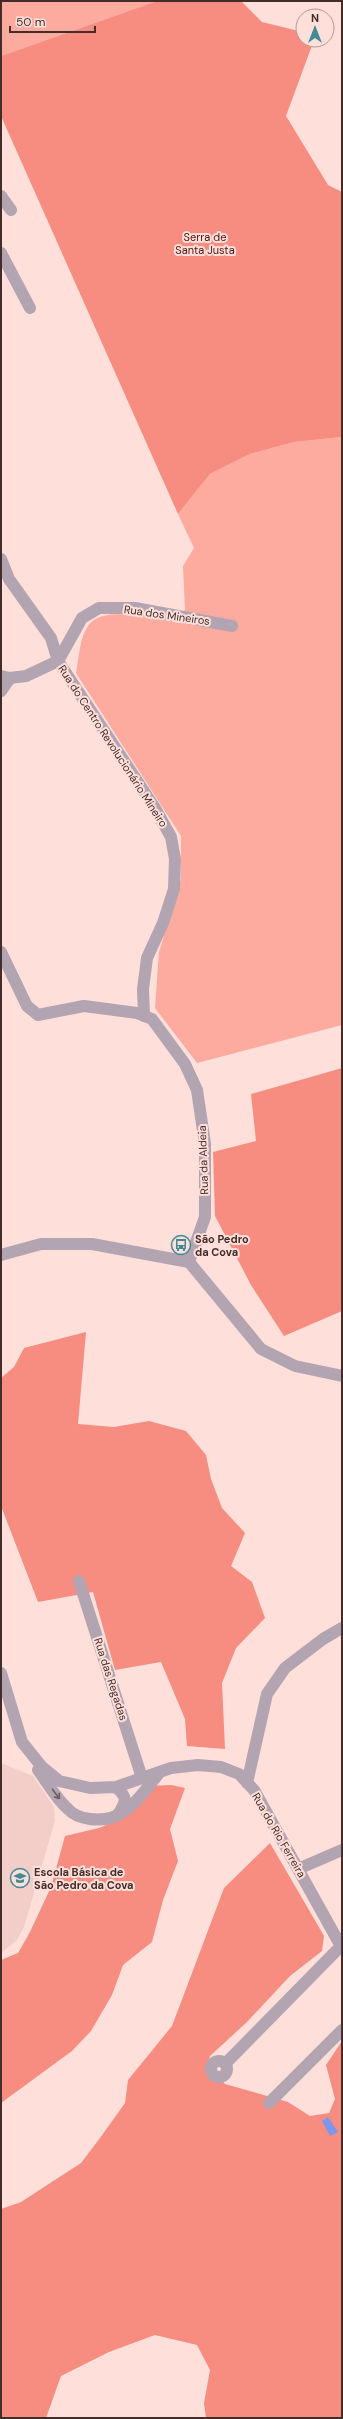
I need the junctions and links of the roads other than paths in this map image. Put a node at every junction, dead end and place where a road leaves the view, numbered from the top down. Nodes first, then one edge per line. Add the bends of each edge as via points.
1 (1, 196) edge
2 (11, 210) dead end
3 (1, 253) edge
4 (30, 308) dead end
5 (1, 559) edge
6 (232, 626) dead end
7 (58, 661) junction
8 (5, 677) edge
9 (1, 691) edge
10 (1, 952) edge
11 (144, 1016) junction
12 (1, 1255) edge
13 (189, 1262) junction
14 (342, 1376) edge
15 (79, 1581) dead end
16 (342, 1628) edge
17 (1, 1673) edge
18 (22, 1742) junction
19 (160, 1772) junction
20 (142, 1778) junction
21 (247, 1783) junction
22 (116, 1786) junction
23 (117, 1818) junction
24 (342, 1850) edge
25 (298, 1869) junction
26 (341, 1947) edge
27 (342, 2030) edge
28 (225, 2064) dead end
29 (269, 2103) dead end

1 - 2 street
3 - 4 street
5 - 7 street, Rua do Centro Revolucionário Mineiro via 9,579 51,638
6 - 7 street, Rua dos Mineiros via 135,608 99,608 82,618
7 - 8 street via 26,676
7 - 11 street, Rua do Centro Revolucionário Mineiro via 155,808 171,837 175,859 174,889 163,923 147,958 143,989
8 - 9 street
10 - 11 street via 27,1006 38,1015 84,1006
11 - 13 street, Rua da Aldeia via 152,1019 185,1064 197,1090 205,1144 205,1217
12 - 13 street via 41,1244 92,1244
13 - 14 street via 262,1349 295,1366
15 - 20 street, Rua das Regadas
16 - 21 street via 285,1668 267,1694
17 - 18 street, Rua do Rio Ferreira
18 - 22 street, Rua do Rio Ferreira via 42,1767 59,1781 90,1788
18 -> 23 street via 32,1763 68,1809 83,1818 102,1821
19 - 20 street, Rua do Rio Ferreira
19 - 21 street, Rua do Rio Ferreira via 198,1764 221,1767 239,1774
19 - 23 street via 134,1803
20 - 22 street, Rua do Rio Ferreira
21 - 25 street, Rua do Rio Ferreira via 254,1790
22 - 23 street via 125,1795 126,1802
24 - 25 street
25 - 26 street, Rua do Rio Ferreira
26 - 28 street
27 - 29 street

